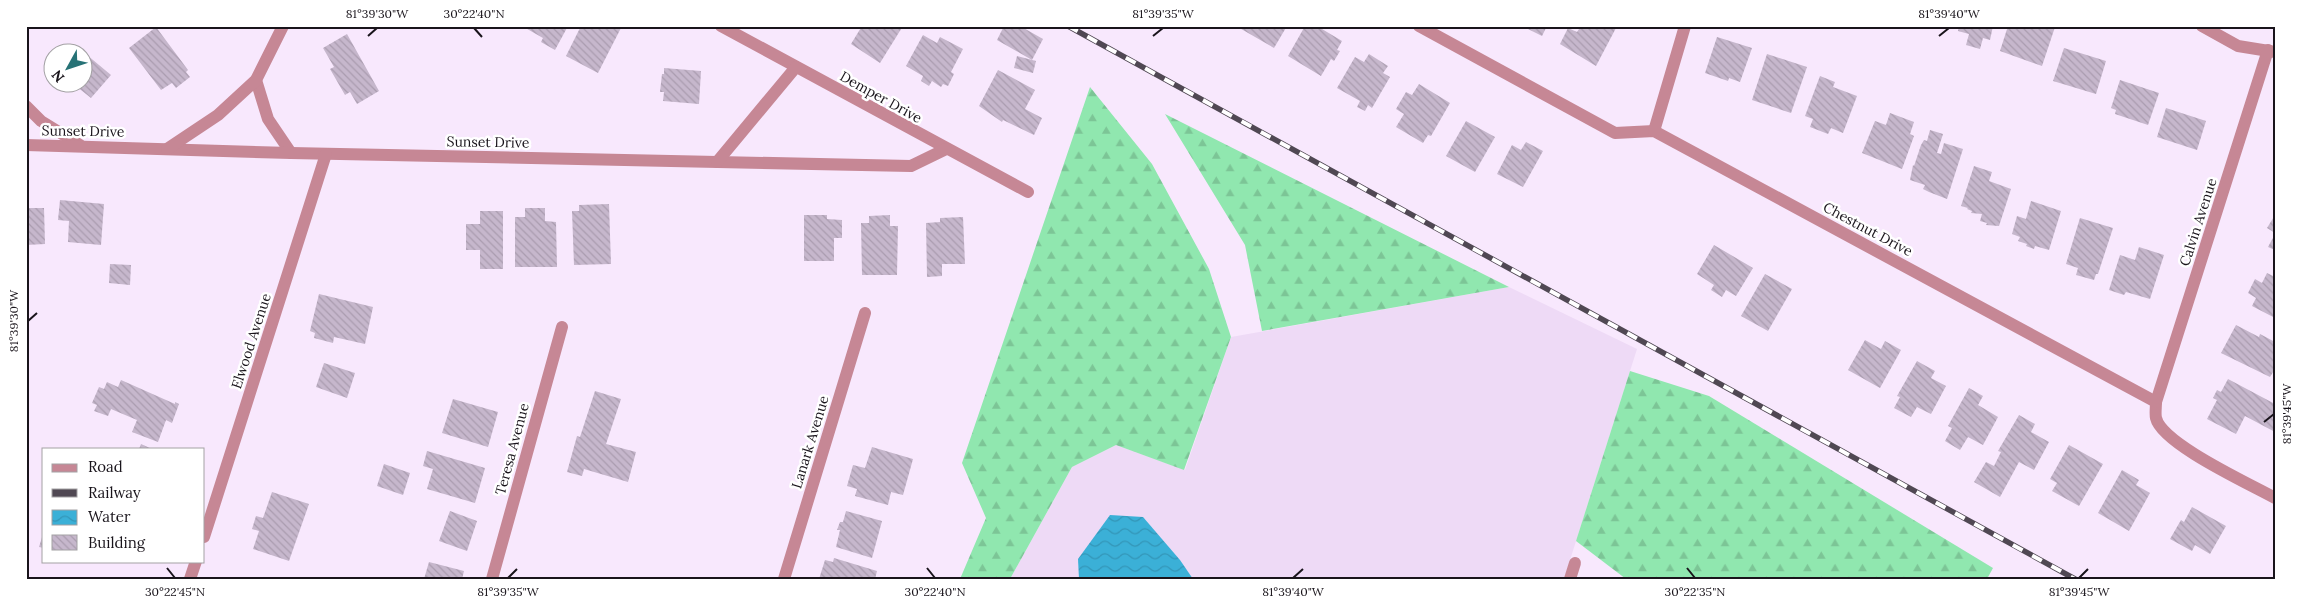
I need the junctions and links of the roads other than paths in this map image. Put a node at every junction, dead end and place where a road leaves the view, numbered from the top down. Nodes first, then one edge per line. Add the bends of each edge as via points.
1 (284, 26) edge
2 (721, 26) edge
3 (1419, 26) edge
4 (1685, 26) edge
5 (2202, 26) edge
6 (2272, 51) edge
7 (796, 67) junction
8 (256, 80) junction
9 (26, 106) edge
10 (1654, 131) junction
11 (26, 145) edge
12 (80, 146) junction
13 (167, 148) junction
14 (946, 149) junction
15 (291, 153) junction
16 (326, 154) junction
17 (717, 162) junction
18 (1028, 192) dead end
19 (865, 313) dead end
20 (562, 328) dead end
21 (2156, 402) junction
22 (2275, 498) edge
23 (205, 534) edge
24 (196, 562) edge
25 (1575, 563) dead end
26 (190, 579) edge
27 (492, 579) edge
28 (784, 579) edge
29 (1570, 579) edge

1 - 8 street
2 - 7 street, Demper Drive
3 - 10 street via 1615,133
4 - 10 street
5 - 6 street via 2238,46
6 - 21 street, Calvin Avenue
7 - 14 street, Demper Drive
7 - 17 street
8 - 13 street via 218,115
8 - 15 street via 268,119
9 - 12 street via 42,121
10 - 21 street, Chestnut Drive
11 - 12 street, Sunset Drive
12 - 13 street, Sunset Drive
13 - 15 street, Sunset Drive
14 - 17 street, Sunset Drive via 911,166
14 - 18 street, Demper Drive
15 - 16 street, Sunset Drive
16 - 17 street, Sunset Drive
16 - 23 street, Elwood Avenue
19 - 28 street, Lanark Avenue
20 - 27 street, Teresa Avenue
21 - 22 street via 2156,419 2164,432 2179,445
24 - 26 street
25 - 29 street

